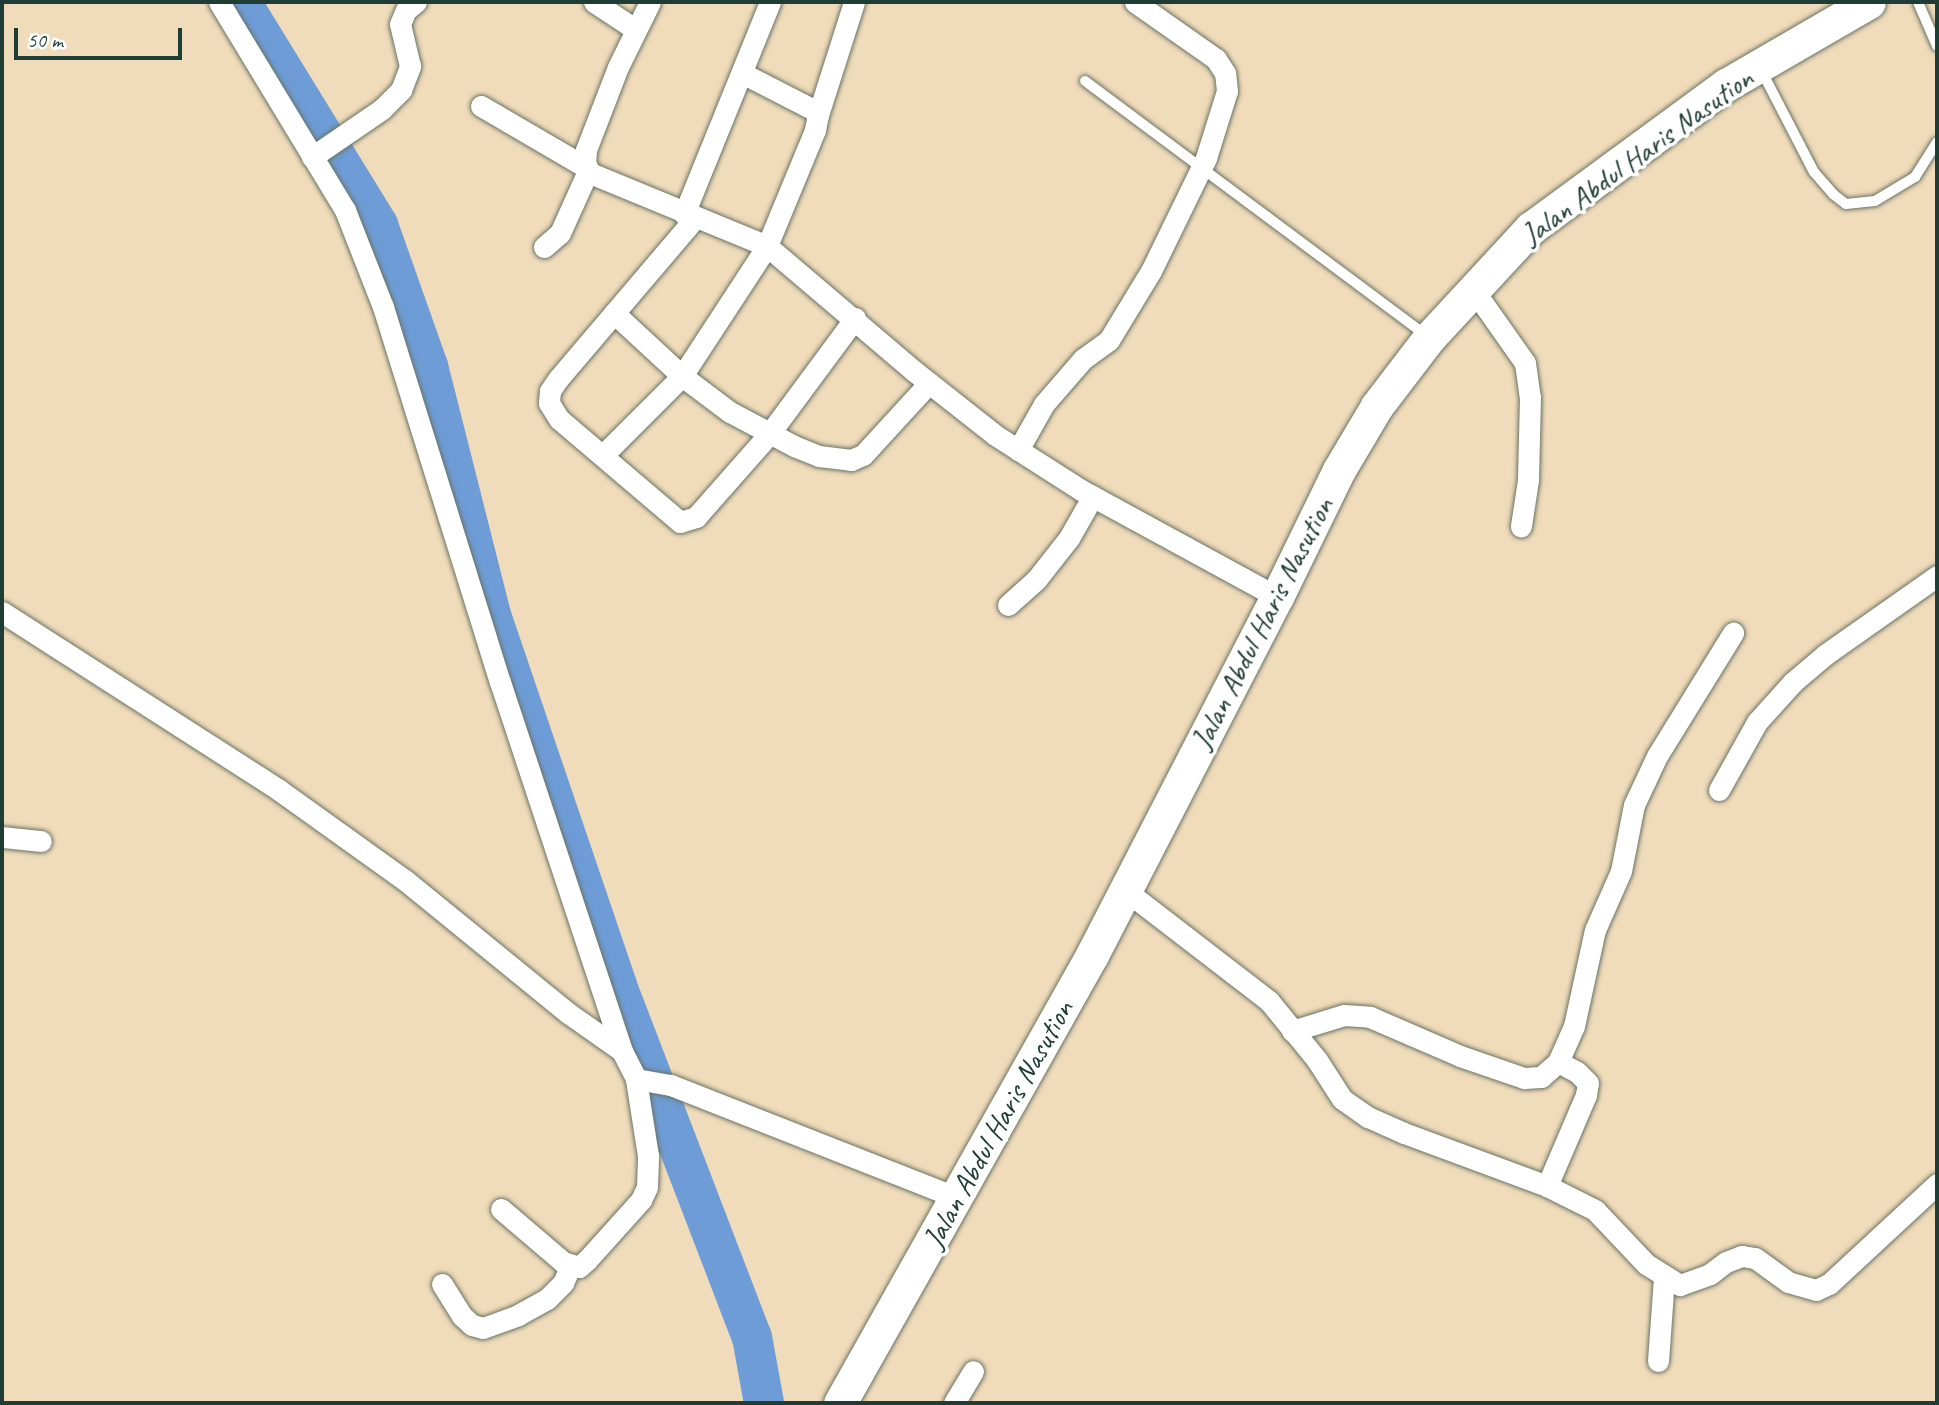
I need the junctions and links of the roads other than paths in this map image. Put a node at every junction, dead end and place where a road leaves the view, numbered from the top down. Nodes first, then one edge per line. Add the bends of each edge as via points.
1 (219, 2) edge
2 (416, 2) edge
3 (594, 2) edge
4 (650, 2) edge
5 (770, 2) edge
6 (854, 2) edge
7 (1135, 2) edge
8 (1869, 2) edge
9 (1918, 2) edge
10 (635, 29) junction
11 (1937, 46) edge
12 (1759, 66) junction
13 (742, 74) junction
14 (1085, 81) dead end
15 (481, 106) dead end
16 (818, 115) junction
17 (1937, 142) edge
18 (317, 154) junction
19 (1201, 167) junction
20 (587, 169) junction
21 (690, 216) junction
22 (767, 246) junction
23 (544, 247) dead end
24 (1475, 292) junction
25 (614, 313) junction
26 (855, 318) junction
27 (1429, 338) junction
28 (682, 376) junction
29 (929, 383) junction
30 (770, 433) junction
31 (1018, 450) junction
32 (604, 455) junction
33 (1093, 496) junction
34 (1521, 526) dead end
35 (1937, 576) edge
36 (1277, 597) junction
37 (1008, 605) dead end
38 (2, 612) edge
39 (1733, 633) dead end
40 (1719, 790) dead end
41 (2, 837) edge
42 (41, 841) dead end
43 (1125, 890) junction
44 (1293, 1031) junction
45 (622, 1051) junction
46 (1558, 1062) junction
47 (641, 1080) junction
48 (1937, 1184) edge
49 (1547, 1186) junction
50 (958, 1198) junction
51 (501, 1209) dead end
52 (571, 1265) junction
53 (1664, 1277) junction
54 (442, 1284) dead end
55 (1658, 1361) dead end
56 (973, 1371) dead end
57 (840, 1403) edge
58 (954, 1403) edge

1 - 18 street
2 - 18 street via 400,24 410,66 401,90
3 - 10 street
4 - 10 street
5 - 13 street
6 - 16 street
7 - 19 street via 1216,59 1225,74 1227,91 1212,146
8 - 12 main road, Jalan Abdul Haris Nasution
9 - 11 lane
10 - 20 street via 586,150
12 - 17 lane via 1814,172 1846,204 1875,201 1915,177
12 - 24 main road, Jalan Abdul Haris Nasution via 1726,85 1531,228
13 - 16 street via 804,103
13 - 21 street
14 - 19 lane
15 - 20 street
16 - 22 street
18 - 45 street via 345,210 383,307 499,682
19 - 27 lane
19 - 31 street via 1151,271 1109,340 1083,359 1044,404
20 - 21 street
20 - 23 street via 560,233
21 - 22 street
21 - 25 street
22 - 26 street
22 - 28 street
24 - 27 main road, Jalan Abdul Haris Nasution
24 - 34 street via 1525,363 1530,397 1529,466
25 - 28 street
25 - 32 street via 558,379 549,403 559,419
26 - 29 street
26 - 30 street
27 - 36 main road, Jalan Abdul Haris Nasution via 1377,405
28 - 30 street via 730,412
28 - 32 street
29 - 30 street via 863,455 851,460 820,456
29 - 31 street
30 - 32 street via 687,522 680,522
31 - 33 street
33 - 36 street
33 - 37 street via 1045,570
35 - 40 street via 1793,682 1757,722
36 - 43 main road, Jalan Abdul Haris Nasution
38 - 45 street via 279,790 406,881 568,1013
39 - 46 street via 1657,755 1634,805 1621,871 1595,930 1573,1026
41 - 42 street
43 - 44 street via 1269,1001
43 - 50 main road, Jalan Abdul Haris Nasution
44 - 46 street via 1344,1015 1370,1017 1524,1078 1541,1077
44 - 49 street via 1342,1099 1368,1116
45 - 47 street
46 - 49 street via 1588,1083
47 - 50 street via 671,1084
47 - 52 street via 646,1187 641,1200 587,1260 579,1267
48 - 53 street via 1829,1284 1816,1290 1788,1282 1755,1258 1742,1256 1680,1285
49 - 53 street via 1595,1210
50 - 57 main road, Jalan Abdul Haris Nasution
51 - 52 street via 552,1255
52 - 54 street via 563,1283 547,1299 483,1328 462,1316
53 - 55 street
56 - 58 street

